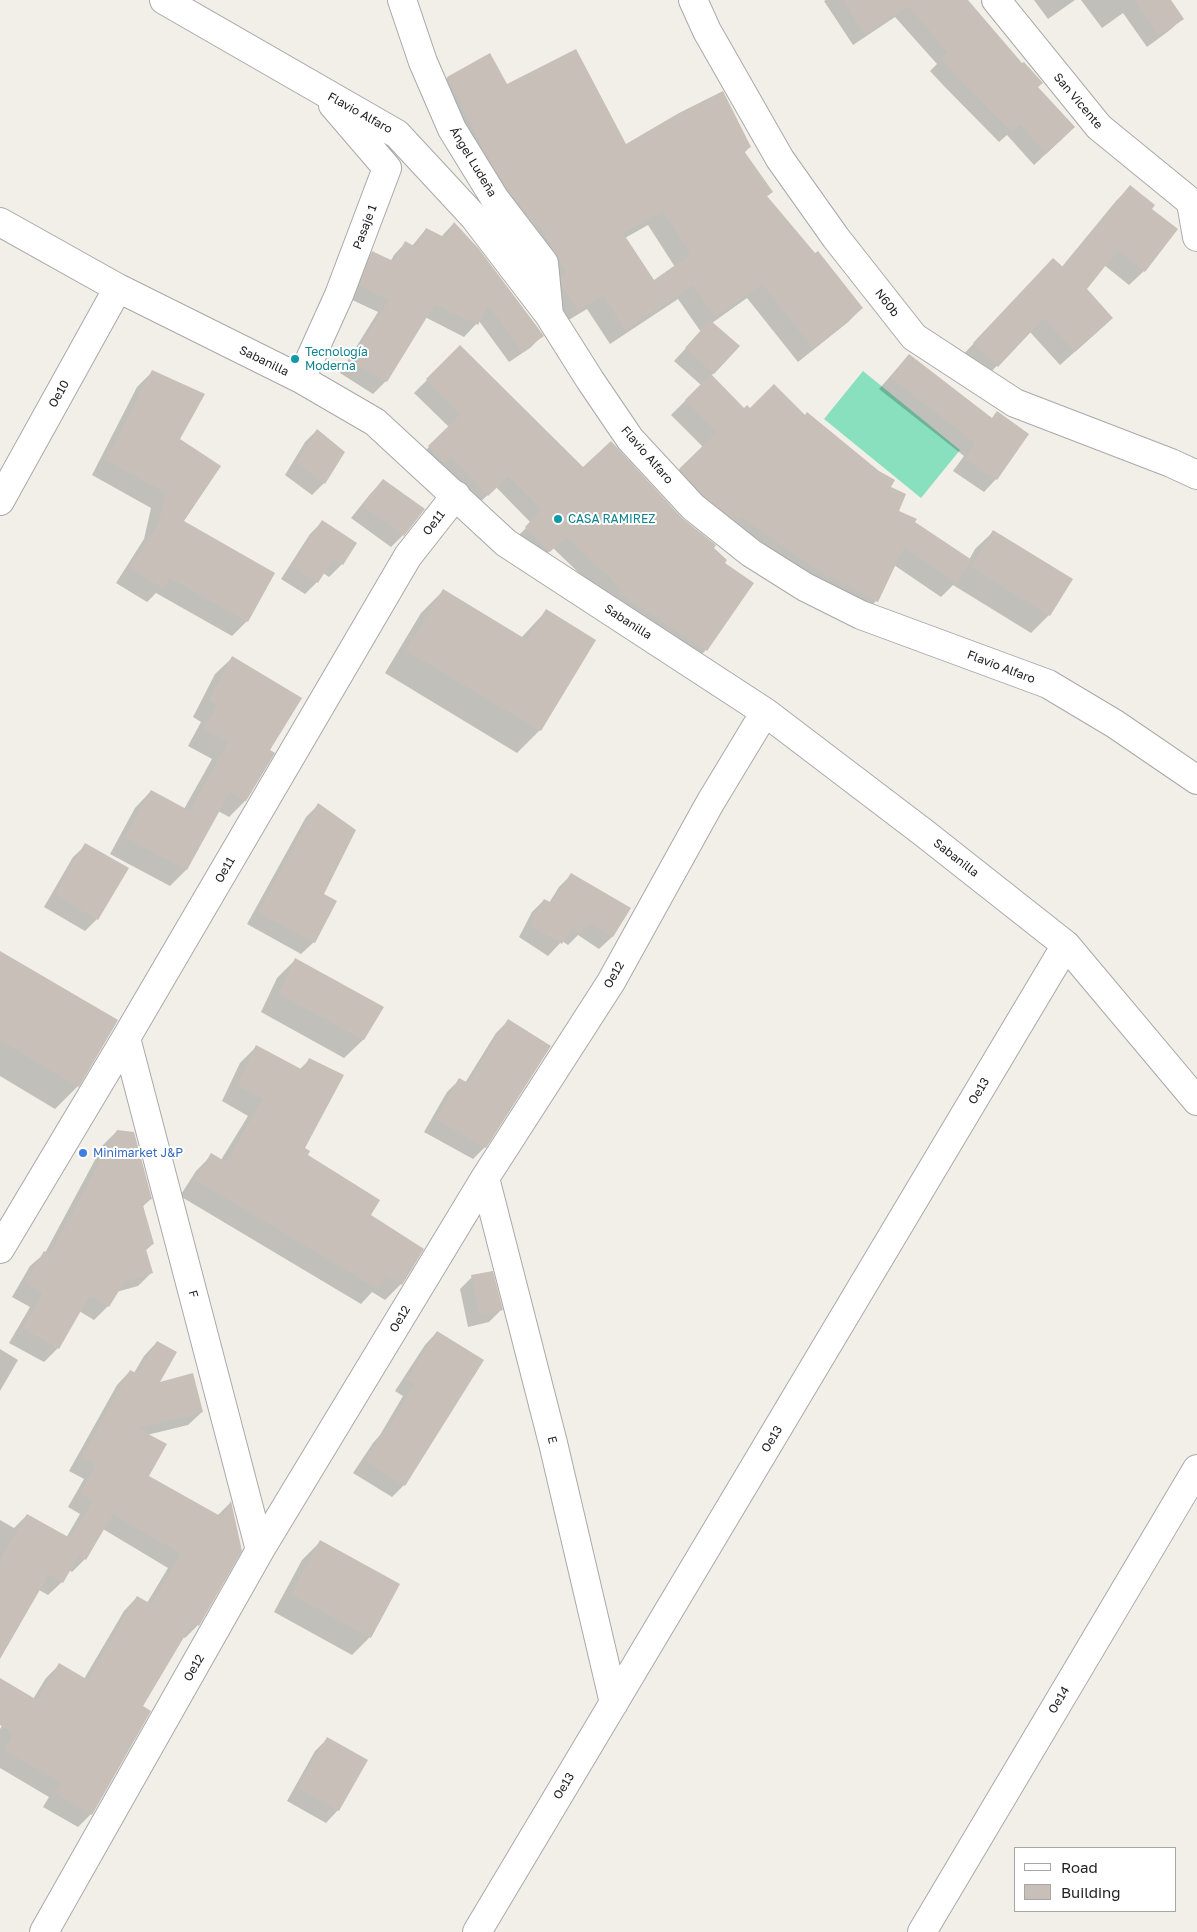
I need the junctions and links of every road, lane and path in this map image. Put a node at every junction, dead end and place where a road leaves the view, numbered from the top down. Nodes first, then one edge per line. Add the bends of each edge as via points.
1 (164, 0) edge
2 (402, 0) edge
3 (693, 0) edge
4 (996, 0) edge
5 (320, 90) junction
6 (1194, 205) edge
7 (0, 222) edge
8 (1197, 237) edge
9 (118, 288) junction
10 (549, 316) junction
11 (301, 379) junction
12 (1197, 475) edge
13 (456, 495) junction
14 (0, 501) edge
15 (765, 712) junction
16 (1197, 780) edge
17 (1066, 945) junction
18 (126, 1038) junction
19 (1197, 1101) edge
20 (485, 1178) junction
21 (0, 1249) edge
22 (1197, 1469) edge
23 (260, 1550) junction
24 (614, 1703) junction
25 (44, 1932) edge
26 (477, 1932) edge
27 (922, 1932) edge

1 - 5 street, Flavio Alfaro
2 - 10 street, Ángel Ludeña via 423,62 452,130 495,199 544,263
3 - 12 street, N60b via 707,31 780,159 836,238 914,338 1015,403
4 - 6 street, San Vicente via 1099,127
5 - 10 street, Flavio Alfaro via 397,134 474,217
5 - 11 street, Pasaje 1 via 387,168 339,295
6 - 8 street
7 - 9 street, Sabanilla
9 - 11 street, Sabanilla
9 - 14 street, Oe10
10 - 16 street, Flavio Alfaro via 630,439 692,507 751,553 804,587 861,615 1048,684 1115,724
11 - 13 street, Sabanilla via 375,422
13 - 15 street, Sabanilla via 506,543
13 - 18 street, Oe11 via 408,556
15 - 17 street, Sabanilla
15 - 20 street, Oe12 via 710,803 611,982
17 - 19 street, Sabanilla
17 - 24 street, Oe13
18 - 21 street, Oe11
18 - 23 street, F
20 - 23 street, Oe12
20 - 24 street, E via 553,1443
22 - 27 street, Oe14
23 - 25 street, Oe12
24 - 26 street, Oe13

